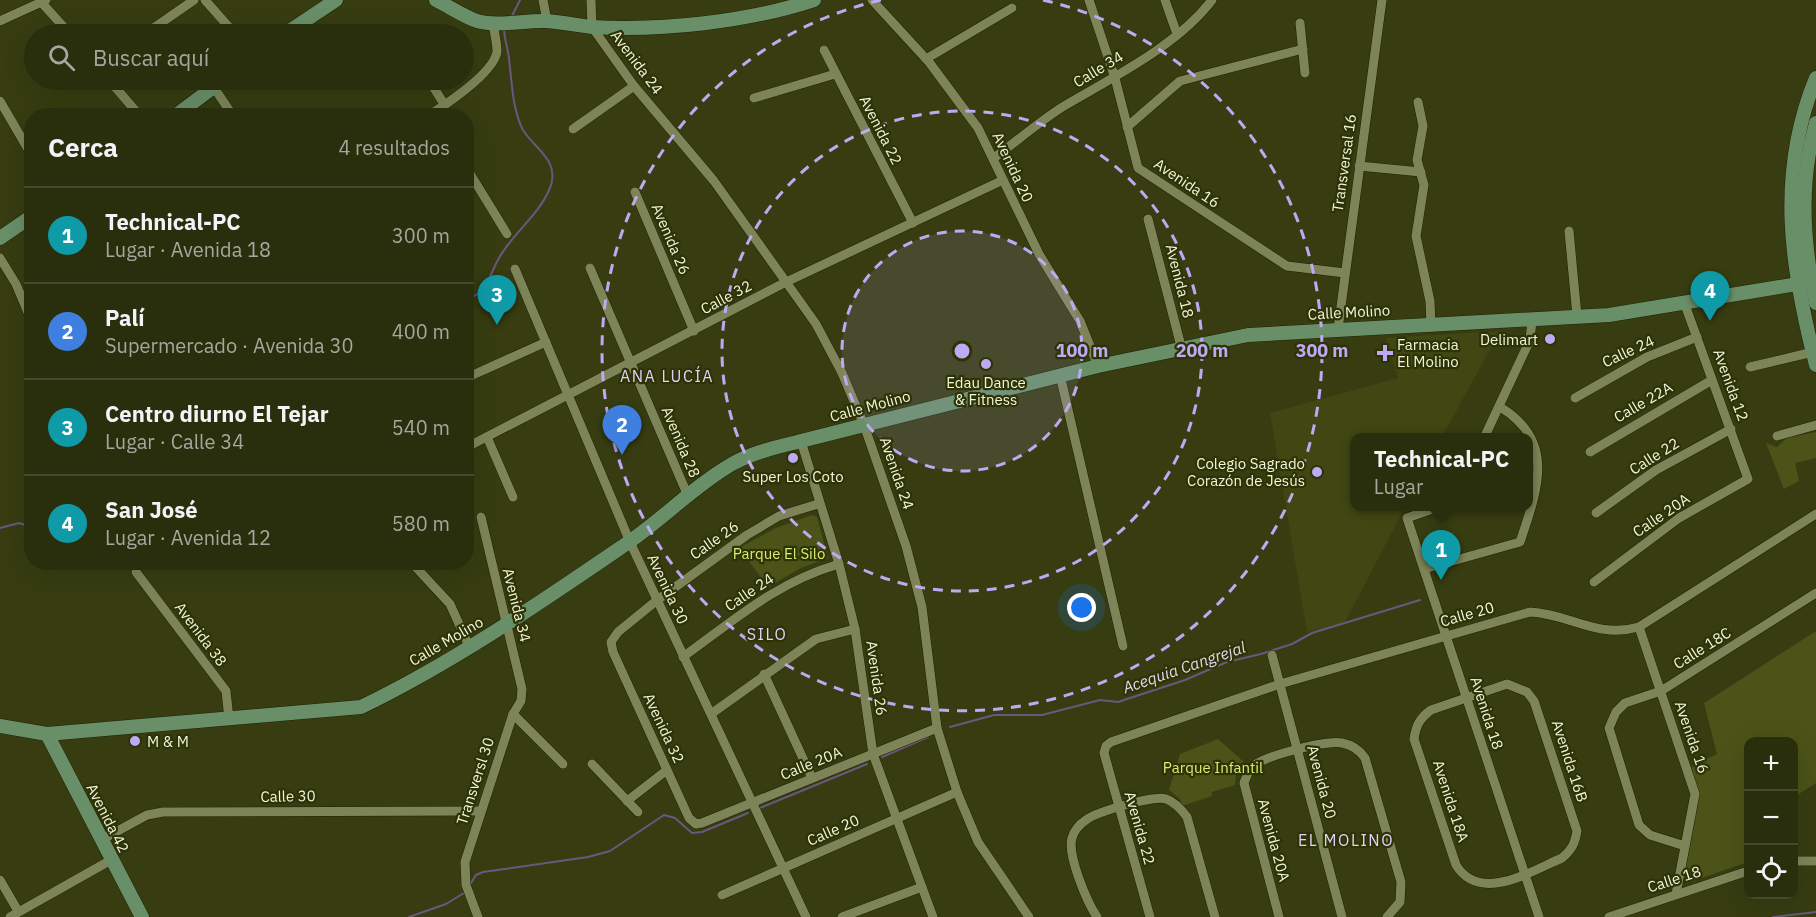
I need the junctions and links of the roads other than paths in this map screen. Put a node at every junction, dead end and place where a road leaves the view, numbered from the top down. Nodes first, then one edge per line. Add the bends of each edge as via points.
1 (194, 0) edge
2 (206, 0) edge
3 (336, 0) edge
4 (436, 0) edge
5 (543, 0) edge
6 (591, 0) edge
7 (814, 0) edge
8 (872, 0) edge
9 (1089, 0) edge
10 (1165, 0) edge
11 (1212, 0) edge
12 (1382, 0) edge
13 (44, 1) edge
14 (1012, 8) dead end
15 (0, 21) edge
16 (547, 21) junction
17 (493, 23) junction
18 (1300, 23) dead end
19 (62, 24) edge
20 (159, 24) edge
21 (226, 24) edge
22 (300, 24) edge
23 (592, 27) junction
24 (1177, 34) junction
25 (1303, 49) junction
26 (824, 50) dead end
27 (926, 59) junction
28 (1305, 73) dead end
29 (835, 74) junction
30 (1115, 78) junction
31 (1816, 78) edge
32 (474, 81) edge
33 (634, 86) junction
34 (118, 90) edge
35 (209, 90) edge
36 (221, 90) edge
37 (435, 90) edge
38 (463, 90) edge
39 (754, 98) dead end
40 (0, 101) edge
41 (1418, 102) dead end
42 (444, 104) junction
43 (133, 108) edge
44 (185, 108) edge
45 (229, 108) edge
46 (439, 108) edge
47 (1816, 123) edge
48 (1127, 127) junction
49 (573, 129) dead end
50 (24, 142) edge
51 (994, 158) junction
52 (1359, 166) junction
53 (1421, 172) junction
54 (474, 180) edge
55 (1001, 181) junction
56 (635, 192) dead end
57 (1148, 219) dead end
58 (24, 222) edge
59 (913, 223) junction
60 (1569, 231) dead end
61 (507, 234) dead end
62 (0, 238) edge
63 (1800, 249) junction
64 (0, 258) edge
65 (590, 268) dead end
66 (515, 269) dead end
67 (1345, 273) junction
68 (1814, 281) edge
69 (784, 283) junction
70 (1796, 284) junction
71 (1684, 302) junction
72 (24, 303) edge
73 (1816, 303) edge
74 (1576, 316) junction
75 (1532, 320) junction
76 (1431, 325) junction
77 (1338, 329) junction
78 (694, 331) junction
79 (1697, 337) junction
80 (546, 342) junction
81 (1182, 350) junction
82 (1814, 359) edge
83 (632, 364) junction
84 (1098, 366) junction
85 (1750, 367) dead end
86 (474, 374) edge
87 (1060, 375) junction
88 (1712, 380) junction
89 (569, 397) junction
90 (1575, 398) dead end
91 (1500, 407) junction
92 (864, 425) junction
93 (1816, 425) edge
94 (1731, 429) junction
95 (1487, 433) edge
96 (1527, 433) edge
97 (1777, 436) dead end
98 (487, 437) junction
99 (801, 441) junction
100 (474, 444) edge
101 (1533, 446) edge
102 (1590, 452) dead end
103 (1748, 479) joint
104 (688, 496) junction
105 (513, 497) dead end
106 (1533, 502) edge
107 (818, 504) junction
108 (1429, 511) edge
109 (1530, 511) edge
110 (1596, 513) dead end
111 (1816, 514) edge
112 (482, 517) dead end
113 (630, 542) junction
114 (839, 564) junction
115 (1424, 569) junction
116 (418, 570) edge
117 (136, 572) dead end
118 (1594, 582) dead end
119 (1816, 593) edge
120 (656, 601) junction
121 (505, 626) junction
122 (1639, 627) junction
123 (855, 629) junction
124 (1446, 635) junction
125 (611, 642) joint
126 (469, 646) junction
127 (1124, 646) dead end
128 (1272, 656) dead end
129 (683, 657) junction
130 (764, 675) junction
131 (1280, 684) junction
132 (1661, 691) junction
133 (1466, 698) junction
134 (520, 701) joint
135 (513, 714) junction
136 (711, 714) junction
137 (230, 719) junction
138 (0, 726) edge
139 (937, 728) junction
140 (47, 734) junction
141 (1106, 747) joint
142 (1298, 749) junction
143 (873, 754) junction
144 (562, 764) dead end
145 (592, 764) dead end
146 (667, 770) junction
147 (812, 778) junction
148 (957, 792) junction
149 (627, 801) junction
150 (752, 804) junction
151 (1119, 808) junction
152 (481, 811) junction
153 (638, 812) dead end
154 (897, 818) junction
155 (696, 824) joint
156 (101, 840) junction
157 (1685, 846) junction
158 (111, 860) junction
159 (1816, 860) edge
160 (1798, 861) edge
161 (783, 869) junction
162 (1744, 873) edge
163 (1525, 874) junction
164 (0, 880) edge
165 (922, 887) junction
166 (1676, 894) junction
167 (722, 895) dead end
168 (14, 914) edge
169 (142, 917) edge
170 (478, 917) edge
171 (806, 917) edge
172 (842, 917) edge
173 (933, 917) edge
174 (1029, 917) edge
175 (1097, 917) edge
176 (1150, 917) edge
177 (1215, 917) edge
178 (1279, 917) edge
179 (1342, 917) edge
180 (1386, 917) edge
181 (1539, 917) edge
182 (1609, 917) edge

1 - 20 street
2 - 21 street
3 - 22 main road
4 - 17 main road via 477,21
5 - 16 street
6 - 23 street
7 - 23 main road via 731,19 647,27
8 - 27 street, Avenida 20
9 - 30 street, Avenida 16
10 - 24 street
11 - 24 street, Calle 34
12 - 52 street, Transversal 16
13 - 15 street
13 - 19 street
14 - 27 street
16 - 17 main road
16 - 23 main road
17 - 32 street via 497,52
18 - 25 street
23 - 33 street, Avenida 24
24 - 30 street, Calle 34
25 - 28 street
25 - 48 street via 1180,81
26 - 29 street, Avenida 22
27 - 51 street, Avenida 20 via 978,128
29 - 39 street
29 - 59 street, Avenida 22
30 - 48 street, Avenida 16
30 - 51 street, Calle 34 via 1062,108
31 - 63 main road via 1800,129 1791,177
33 - 49 street
33 - 69 street, Avenida 24 via 714,181
34 - 43 street
35 - 44 main road
36 - 45 street
37 - 42 street
38 - 42 street
40 - 50 street
41 - 53 street via 1423,126 1418,160
42 - 46 street
47 - 63 main road via 1805,180
48 - 67 street, Avenida 16 via 1135,161 1145,173 1287,266
51 - 55 street, Avenida 20
52 - 53 street
52 - 67 street, Transversal 16
53 - 76 street via 1424,200 1416,236 1430,301
54 - 61 street
55 - 59 street, Calle 32
55 - 84 street, Avenida 20 via 1080,321
56 - 78 street, Avenida 26
57 - 81 street, Avenida 18
58 - 62 main road
59 - 69 street, Calle 32
60 - 74 street
63 - 68 main road
63 - 70 main road
64 - 72 street
65 - 83 street, Avenida 28
66 - 80 street, Avenida 30
67 - 77 street, Transversal 16
68 - 70 main road, Calle Molino
68 - 73 main road
69 - 78 street, Calle 32
69 - 92 street, Avenida 24 via 816,324
70 - 71 main road, Calle Molino
70 - 82 main road
71 - 74 main road, Calle Molino via 1609,315
71 - 79 street, Avenida 12
74 - 75 main road, Calle Molino
75 - 76 main road, Calle Molino
75 - 91 street via 1530,340
76 - 77 main road, Calle Molino
77 - 81 main road, Calle Molino via 1248,335
78 - 83 street, Calle 32
79 - 88 street, Avenida 12
79 - 90 street, Calle 24 via 1647,357
80 - 86 street
80 - 89 street, Avenida 30
81 - 84 main road, Calle Molino
82 - 85 street
83 - 89 street, Calle 32
83 - 104 street, Avenida 28
84 - 87 main road, Calle Molino
87 - 92 main road, Calle Molino
87 - 127 street
88 - 94 street, Avenida 12
88 - 102 street, Calle 22A
89 - 98 street, Calle 32
89 - 113 street, Avenida 30
91 - 95 street
91 - 96 street via 1517,417
92 - 99 main road, Calle Molino
92 - 139 street, Avenida 24 via 906,546 922,608
93 - 97 street
94 - 103 street, Avenida 12
94 - 110 street, Calle 22 via 1656,470
98 - 100 street, Calle 32
98 - 105 street
99 - 104 main road, Calle Molino via 733,463
99 - 107 street, Avenida 26
101 - 106 street via 1540,465
103 - 118 street, Calle 20A via 1679,518
104 - 113 main road, Calle Molino
107 - 114 street, Avenida 26
107 - 120 street, Calle 26 via 779,516 747,535
108 - 115 street, Avenida 18 via 1407,518
109 - 115 street via 1520,542
111 - 122 street, Calle 20
112 - 121 street, Avenida 34
113 - 120 street, Avenida 30
113 - 121 main road, Calle Molino
114 - 123 street, Avenida 26
114 - 129 street, Calle 24 via 805,574 771,593
115 - 124 street, Avenida 18
116 - 126 street via 450,604
117 - 137 street, Avenida 38 via 226,691
119 - 132 street, Calle 18C
120 - 125 street, Calle 26
120 - 129 street, Avenida 30
121 - 126 main road, Calle Molino
121 - 134 street, Avenida 34 via 520,675
122 - 124 street, Calle 20 via 1600,631 1547,613 1530,612
122 - 132 street, Avenida 16
123 - 130 street via 816,639
123 - 143 street, Avenida 26
124 - 131 street, Calle 20
124 - 133 street, Avenida 18
125 - 146 street, Avenida 32 via 612,652
126 - 137 main road, Calle Molino via 361,707
128 - 131 street, Avenida 20
129 - 136 street, Avenida 30
130 - 136 street
130 - 147 street
131 - 141 street, Calle 20
131 - 142 street, Avenida 20
132 - 157 street, Avenida 16 via 1695,794
132 - 157 street, Calle 18C via 1625,703 1609,728 1639,825 1650,835
133 - 163 street, Avenida 18
133 - 163 street, Avenida 18A via 1431,710 1415,728 1414,739 1456,865 1468,880 1491,885
133 - 163 street, Avenida 16B via 1507,684 1527,692 1534,701 1577,831 1570,852
134 - 135 street, Transversl 30
135 - 144 street
135 - 152 street, Transversl 30
136 - 150 street, Avenida 30
137 - 140 main road, Calle Molino
138 - 140 main road, Calle Molino
139 - 143 street, Calle 20A
139 - 148 street, Avenida 24
140 - 156 main road, Avenida 42
141 - 151 street, Avenida 22 via 1104,753
142 - 178 street, Avenida 20A via 1258,763 1244,783
142 - 179 street, Avenida 20
142 - 180 street via 1340,742 1360,751 1365,758 1401,882 1400,902
143 - 147 street, Calle 20A
143 - 154 street, Avenida 26
145 - 149 street
146 - 149 street
146 - 155 street, Avenida 32 via 689,818
147 - 150 street, Calle 20A
148 - 154 street, Calle 20
148 - 174 street, Avenida 24 via 978,842
149 - 153 street
150 - 155 street, Calle 20A
150 - 161 street, Avenida 30
151 - 175 street via 1087,819 1071,839 1087,900
151 - 176 street, Avenida 22
151 - 177 street via 1162,798 1181,808
152 - 156 street, Calle 30 via 163,812 147,815
152 - 170 street, Transversl 30 via 464,872
154 - 161 street, Calle 20
154 - 165 street, Avenida 26
156 - 158 main road, Avenida 42
157 - 166 street, Avenida 16
158 - 168 street
158 - 169 main road, Avenida 42
159 - 160 street
161 - 167 street, Calle 20
161 - 171 street, Avenida 30
162 - 166 street, Calle 18
163 - 181 street, Avenida 18
164 - 168 street
165 - 172 street
165 - 173 street, Avenida 26
166 - 182 street, Calle 18

